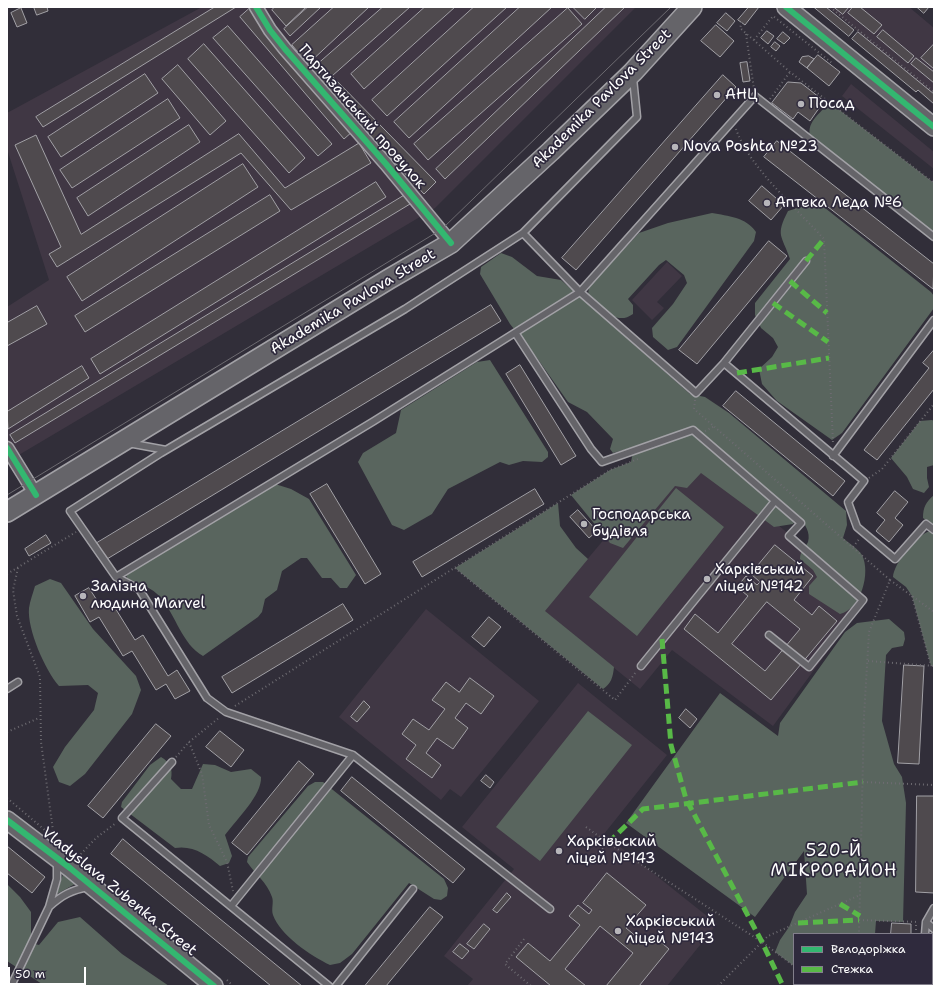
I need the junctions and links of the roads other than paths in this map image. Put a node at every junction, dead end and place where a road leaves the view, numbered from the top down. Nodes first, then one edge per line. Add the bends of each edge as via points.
1 (256, 7) edge
2 (692, 7) edge
3 (786, 7) edge
4 (633, 72) junction
5 (934, 127) edge
6 (523, 233) junction
7 (934, 237) edge
8 (451, 243) junction
9 (806, 262) dead end
10 (580, 292) junction
11 (934, 320) edge
12 (516, 334) junction
13 (724, 362) junction
14 (122, 442) junction
15 (7, 448) edge
16 (166, 450) junction
17 (833, 456) junction
18 (36, 495) junction
19 (775, 501) junction
20 (7, 512) edge
21 (934, 530) edge
22 (116, 577) junction
23 (769, 635) dead end
24 (641, 666) road end
25 (18, 682) dead end
26 (7, 689) edge
27 (353, 755) junction
28 (172, 762) road end
29 (7, 820) edge
30 (63, 863) junction
31 (93, 887) junction
32 (413, 889) dead end
33 (231, 906) junction
34 (49, 907) junction
35 (934, 908) edge
36 (550, 909) dead end
37 (926, 922) junction
38 (934, 929) edge
39 (925, 933) edge
40 (11, 986) edge
41 (214, 986) edge
42 (329, 986) edge
43 (336, 986) edge

1 - 8 street, Партизанський провулок via 270,30 420,203
2 - 4 main road, Akademika Pavlova Street
3 - 5 street
4 - 6 lane via 638,117
4 - 8 main road, Akademika Pavlova Street
6 - 10 lane
6 - 16 lane via 405,309
7 - 10 lane via 755,96
8 - 14 main road, Akademika Pavlova Street
9 - 13 lane
10 - 12 lane
10 - 13 lane via 696,393
11 - 17 lane
12 - 19 lane via 602,462 693,430
12 - 22 lane
13 - 17 lane
14 - 16 lane
14 - 18 main road, Akademika Pavlova Street
15 - 18 street
16 - 22 lane via 70,511
17 - 21 lane via 864,481 848,502 858,527 896,560 926,524
18 - 20 main road, Akademika Pavlova Street
19 - 23 lane via 801,523 789,536 863,600 809,668
19 - 24 lane
22 - 27 lane via 139,589 207,698 226,712
25 - 26 lane
27 - 33 lane
27 - 36 lane
28 - 33 lane via 122,818
29 - 30 street, Vladyslava Zubenka Street
30 - 31 street, Vladyslava Zubenka Street
30 - 34 lane
31 - 34 lane via 68,892
31 - 41 street, Vladyslava Zubenka Street
32 - 43 lane
33 - 42 lane
34 - 40 lane
35 - 37 lane
37 - 38 lane
37 - 39 lane

